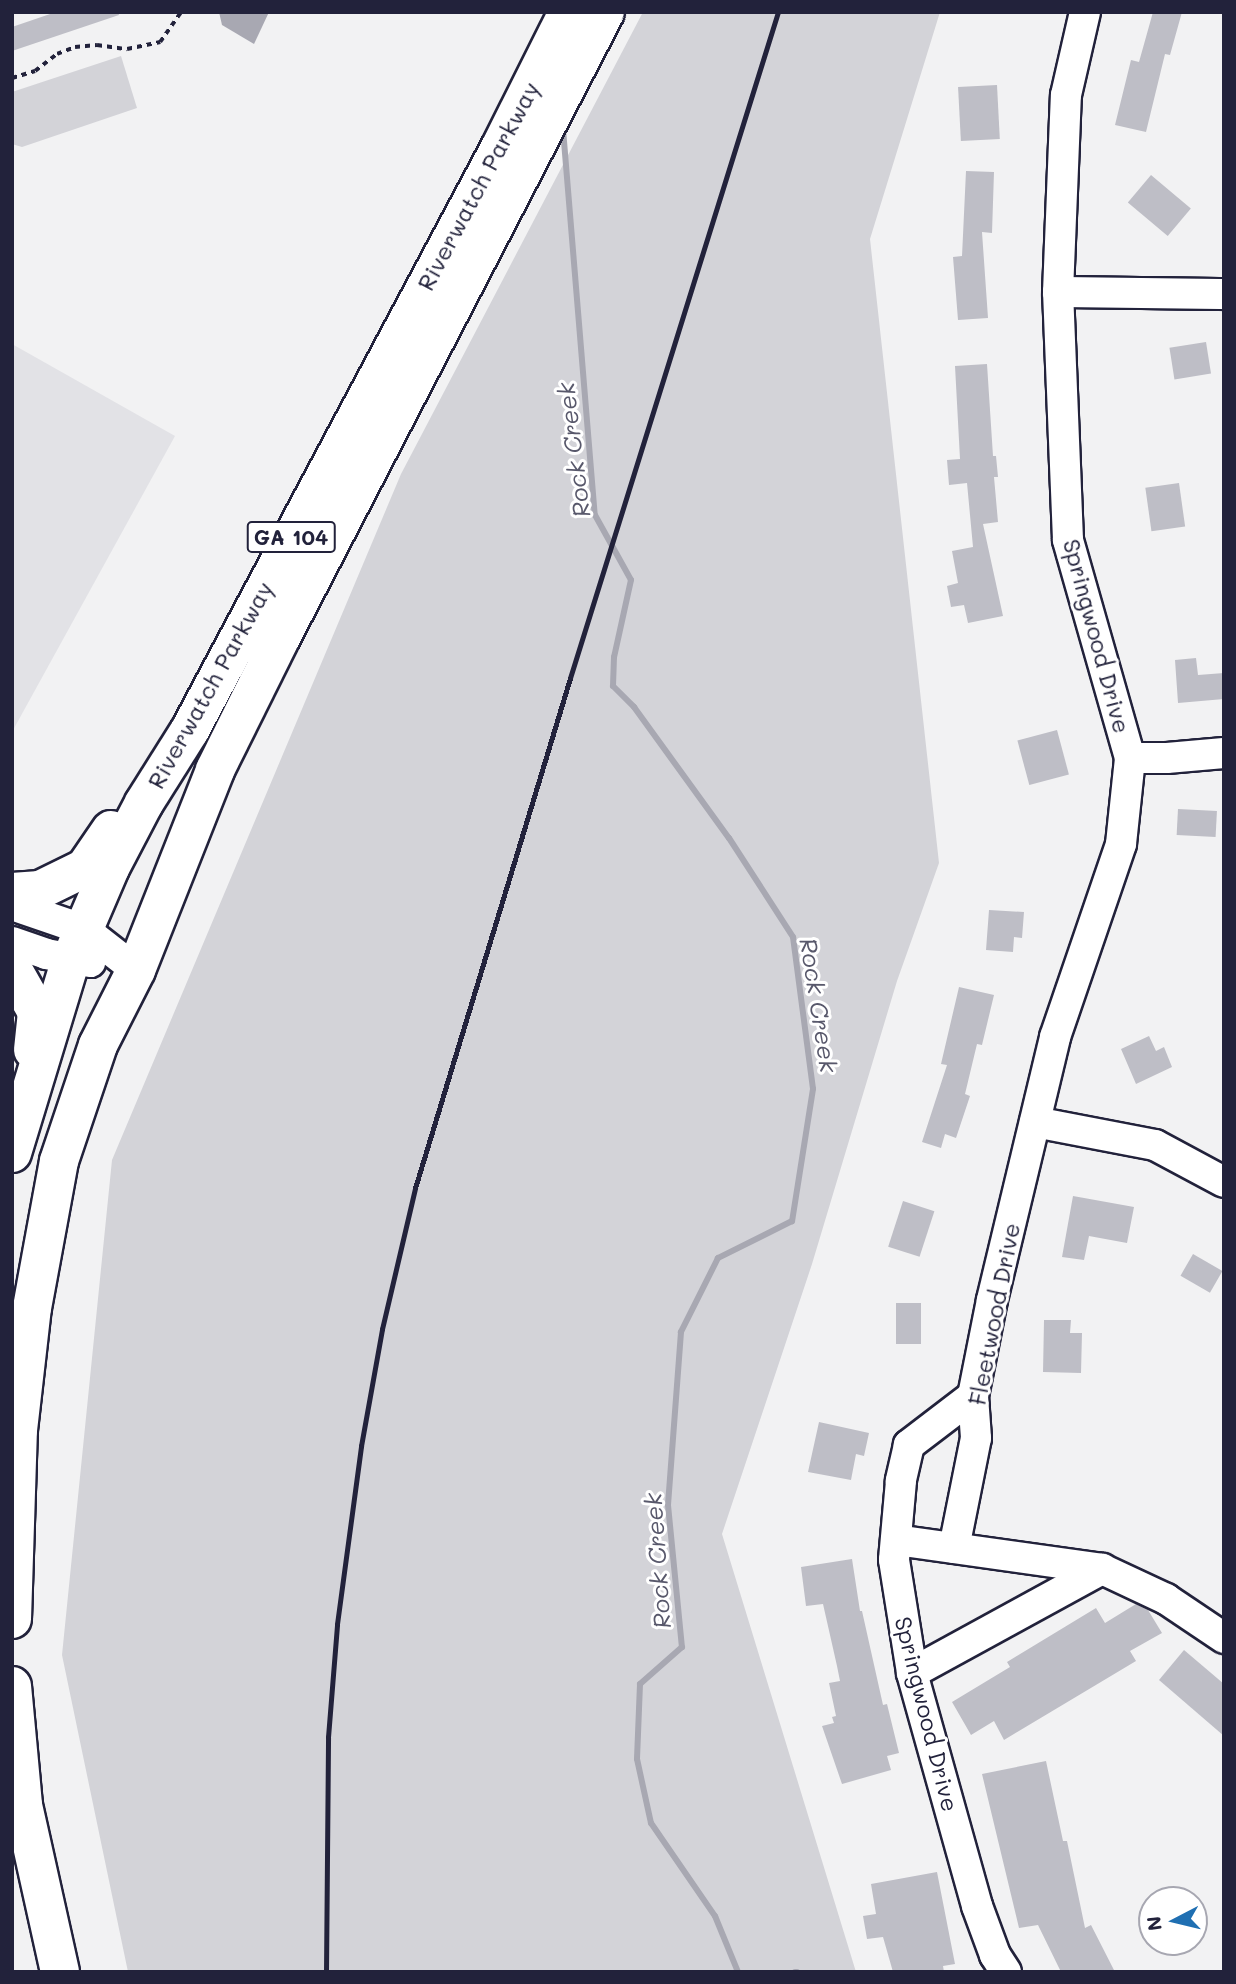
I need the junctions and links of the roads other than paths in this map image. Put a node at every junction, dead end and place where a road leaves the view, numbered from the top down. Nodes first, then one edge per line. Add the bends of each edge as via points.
1 (568, 12) edge
2 (605, 12) edge
3 (1085, 12) edge
4 (1058, 292) junction
5 (1224, 294) edge
6 (252, 611) junction
7 (1224, 753) edge
8 (1130, 758) junction
9 (12, 892) edge
10 (12, 905) edge
11 (12, 942) edge
12 (78, 944) junction
13 (12, 968) edge
14 (136, 970) junction
15 (29, 1088) junction
16 (1035, 1122) junction
17 (12, 1153) edge
18 (1224, 1182) edge
19 (973, 1396) junction
20 (896, 1540) junction
21 (954, 1548) junction
22 (1102, 1569) junction
23 (12, 1619) edge
24 (1224, 1638) edge
25 (912, 1673) junction
26 (12, 1686) edge
27 (60, 1972) edge
28 (1006, 1972) edge

1 - 6 main road, Riverwatch Parkway / GA 104
2 - 14 main road, Riverwatch Parkway / GA 104 via 215,771
3 - 4 street, Springwood Drive via 1066,95
4 - 5 street
4 - 8 street, Springwood Drive via 1068,540
6 - 9 main road via 191,689 85,868 40,890
6 - 12 main road, Riverwatch Parkway / GA 104 via 110,868
7 - 8 street
8 - 16 street, Springwood Drive via 1121,844 1055,1037
10 - 12 street
11 - 12 street
12 - 14 street
12 - 15 main road, Riverwatch Parkway / GA 104
13 - 15 main road via 37,1012
14 - 23 main road, GA 104 via 98,1045 58,1161 32,1308 18,1430
15 - 17 main road, Riverwatch Parkway / GA 104
16 - 18 street via 1155,1145
16 - 19 street, Fleetwood Drive
19 - 20 street, Springwood Drive via 909,1445
19 - 21 street, Fleetwood Drive via 976,1438
20 - 21 street
20 - 25 street, Springwood Drive via 894,1560
21 - 22 street
22 - 24 street via 1166,1599
22 - 25 street
25 - 28 street, Springwood Drive via 977,1906
26 - 27 main road via 23,1805

